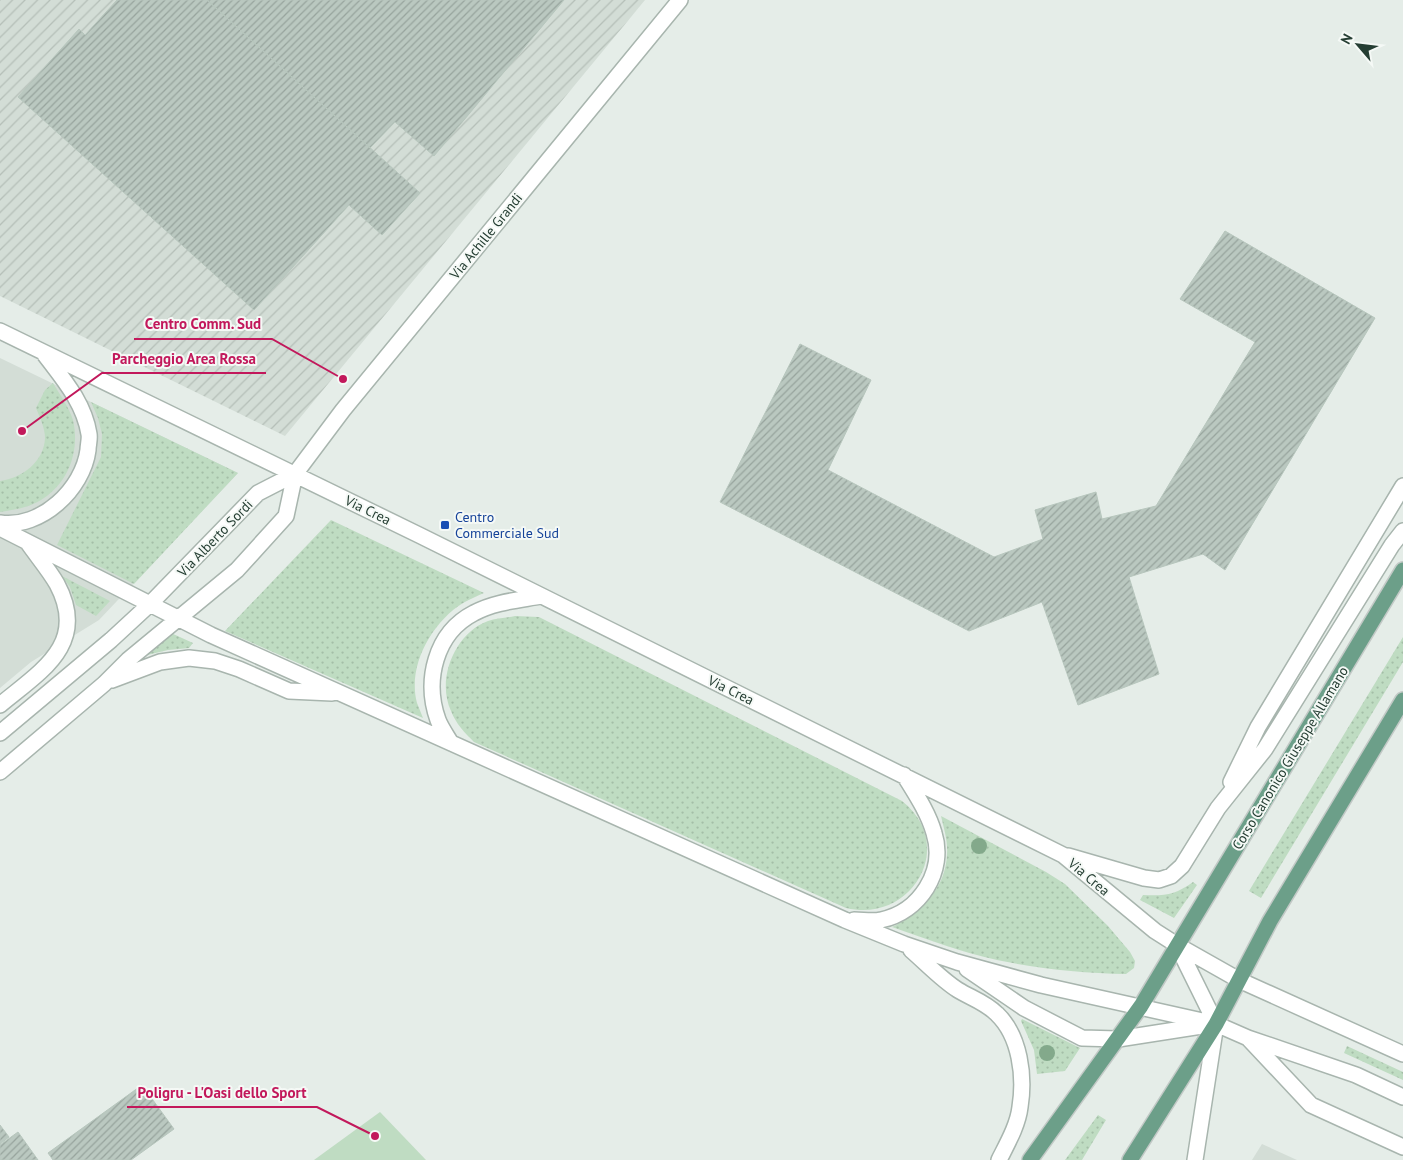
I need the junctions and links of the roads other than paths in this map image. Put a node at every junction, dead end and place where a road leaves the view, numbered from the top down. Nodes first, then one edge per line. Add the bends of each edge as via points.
1 (680, 0) edge
2 (0, 331) edge
3 (42, 352) junction
4 (295, 474) junction
5 (1403, 486) edge
6 (0, 523) edge
7 (0, 528) edge
8 (1403, 531) edge
9 (27, 542) junction
10 (1403, 570) edge
11 (541, 596) junction
12 (150, 604) junction
13 (177, 618) junction
14 (104, 684) junction
15 (340, 694) junction
16 (1403, 700) edge
17 (0, 705) edge
18 (0, 733) edge
19 (451, 743) junction
20 (0, 772) edge
21 (904, 774) junction
22 (1218, 808) junction
23 (1063, 855) junction
24 (845, 920) junction
25 (904, 944) junction
26 (1177, 945) junction
27 (957, 962) junction
28 (1239, 980) junction
29 (1141, 1006) junction
30 (1216, 1024) junction
31 (1248, 1038) junction
32 (1118, 1039) junction
33 (1403, 1054) edge
34 (1403, 1097) edge
35 (1403, 1147) edge
36 (999, 1160) edge
37 (1030, 1160) edge
38 (1130, 1160) edge
39 (1195, 1160) edge

1 - 4 street, Via Achille Grandi
2 - 3 street, Via Crea
3 - 4 street, Via Crea
3 - 6 street, Via Crea via 73,391 81,408 89,436 87,459 76,484 59,503 34,518 12,524
4 - 11 street, Via Crea
4 - 12 street, Via Alberto Sordi via 258,493
4 - 13 street via 286,516 237,570
5 - 22 street via 1258,727
7 - 9 street
8 - 22 street via 1265,749
9 - 12 street
9 - 17 street via 56,583 67,607 68,630 56,655
10 - 26 main road, Corso Canonico Giuseppe Allamano
11 - 19 street via 498,604 474,613 458,623 446,638 432,669 431,687 438,722
11 - 21 street, Via Crea
12 - 13 street
12 - 18 street, Via Alberto Sordi
13 - 14 street
13 - 15 street
14 - 15 street via 160,662 189,658 215,661 289,691
14 - 20 street
15 - 19 street
16 - 28 main road via 1270,920
19 - 24 street
21 - 23 street, Via Crea
21 - 24 street via 934,833 937,852 932,879 913,905 896,914 881,920
22 - 23 street via 1182,866 1171,876 1159,880
23 - 26 street, Via Crea via 1155,932
24 - 25 street
25 - 27 street
25 - 36 street via 957,990 981,1001 997,1014 1009,1030 1017,1049 1022,1084 1020,1108
26 - 28 street, Via Crea
26 - 29 main road, Corso Canonico Giuseppe Allamano
26 - 30 street
27 - 29 street via 1041,985
27 - 32 street via 1024,1008 1082,1038
28 - 30 main road
28 - 33 street, Via Crea
29 - 30 street
29 - 32 main road, Corso Canonico Giuseppe Allamano
30 - 31 street
30 - 32 street
30 - 38 main road
30 - 39 street
31 - 34 street via 1342,1070
31 - 35 street via 1311,1104
32 - 37 main road, Corso Canonico Giuseppe Allamano

